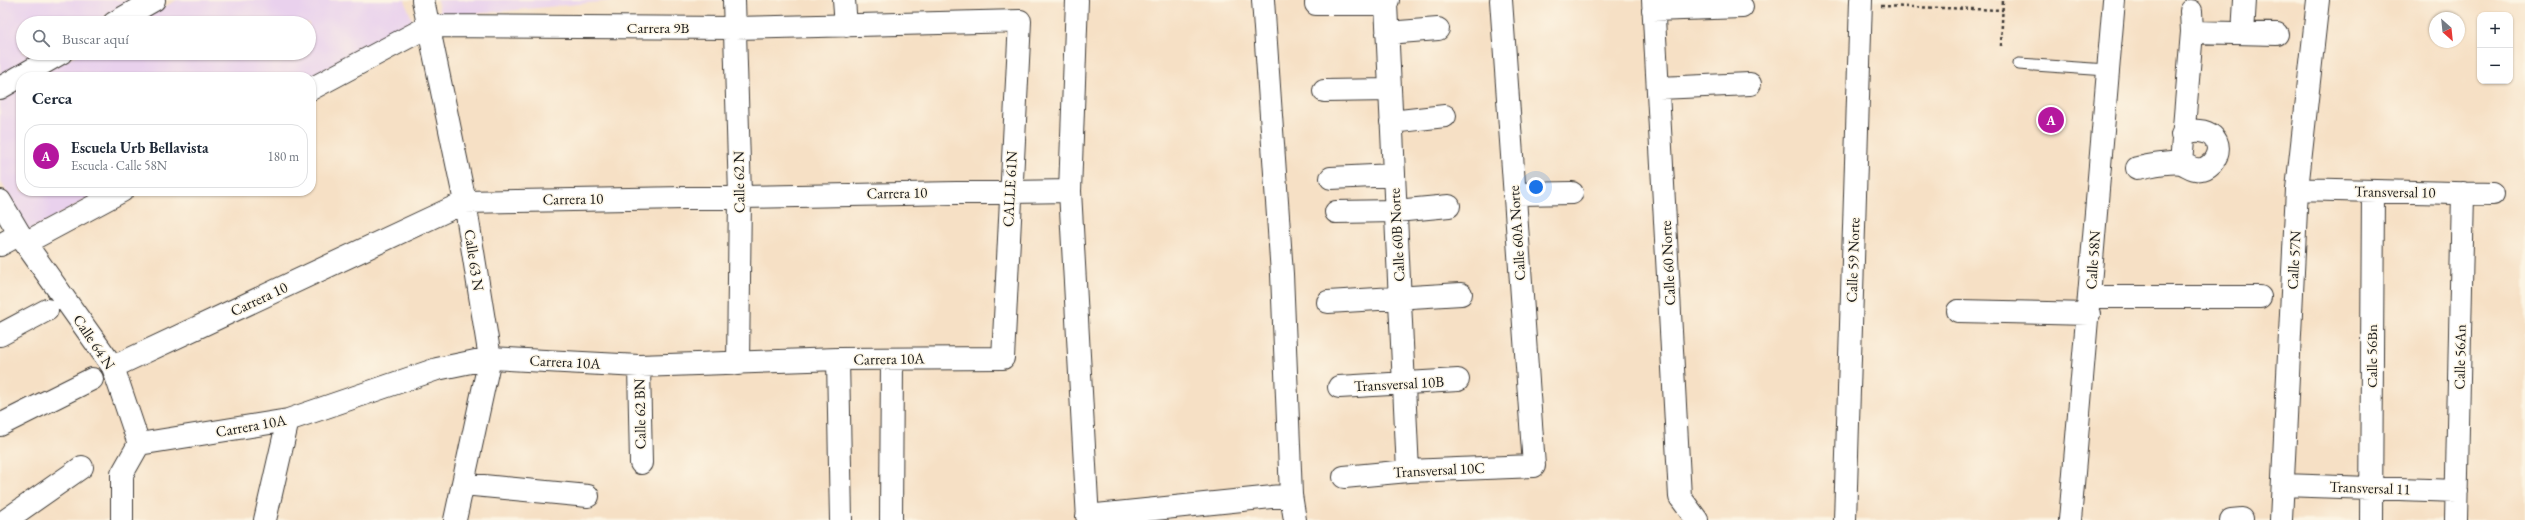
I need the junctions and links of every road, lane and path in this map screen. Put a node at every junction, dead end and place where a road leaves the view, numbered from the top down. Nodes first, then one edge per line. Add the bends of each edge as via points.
1 (154, 0) edge
2 (423, 0) edge
3 (734, 0) edge
4 (844, 0) edge
5 (1077, 0) edge
6 (1263, 0) edge
7 (1501, 0) edge
8 (2003, 0) edge
9 (2114, 0) edge
10 (2245, 0) edge
11 (2318, 0) edge
12 (1387, 2) edge
13 (1861, 3) edge
14 (1316, 4) dead end
15 (1653, 5) edge
16 (1742, 7) dead end
17 (2003, 10) junction
18 (126, 16) edge
19 (1020, 21) joint
20 (429, 26) junction
21 (846, 26) junction
22 (735, 28) junction
23 (1438, 29) dead end
24 (1387, 33) junction
25 (2243, 33) junction
26 (2277, 34) dead end
27 (2001, 46) dead end
28 (49, 60) edge
29 (2019, 64) dead end
30 (2106, 70) junction
31 (28, 72) edge
32 (16, 79) edge
33 (1750, 84) dead end
34 (316, 86) edge
35 (0, 88) edge
36 (1659, 88) junction
37 (1390, 90) junction
38 (1324, 91) dead end
39 (1445, 116) dead end
40 (1391, 122) junction
41 (2182, 135) junction
42 (2182, 163) junction
43 (2137, 168) dead end
44 (1394, 175) junction
45 (1331, 178) dead end
46 (2297, 189) junction
47 (1070, 191) junction
48 (2373, 191) junction
49 (1010, 192) junction
50 (1572, 193) dead end
51 (2463, 193) junction
52 (1514, 194) junction
53 (2493, 194) dead end
54 (740, 195) junction
55 (110, 196) edge
56 (0, 201) edge
57 (465, 202) junction
58 (1448, 206) dead end
59 (1396, 211) junction
60 (1336, 212) dead end
61 (15, 234) edge
62 (0, 245) edge
63 (1461, 294) dead end
64 (2260, 297) dead end
65 (1400, 298) junction
66 (1328, 302) dead end
67 (2089, 306) junction
68 (48, 310) dead end
69 (1958, 311) dead end
70 (0, 335) edge
71 (490, 358) junction
72 (1003, 358) joint
73 (838, 359) junction
74 (892, 359) junction
75 (738, 364) junction
76 (639, 366) junction
77 (113, 367) junction
78 (92, 379) dead end
79 (1458, 380) dead end
80 (1404, 383) junction
81 (1339, 387) dead end
82 (288, 420) junction
83 (0, 425) edge
84 (139, 444) junction
85 (641, 463) dead end
86 (1534, 466) joint
87 (82, 467) dead end
88 (1408, 471) junction
89 (1344, 477) dead end
90 (463, 484) junction
91 (2283, 485) junction
92 (2371, 488) junction
93 (2457, 491) junction
94 (1291, 495) junction
95 (588, 496) dead end
96 (1087, 518) edge
97 (6, 520) edge
98 (122, 520) edge
99 (265, 520) edge
100 (455, 520) edge
101 (841, 520) edge
102 (891, 520) edge
103 (1294, 520) edge
104 (1697, 520) edge
105 (1845, 520) edge
106 (2070, 520) edge
107 (2281, 520) edge
108 (2371, 520) edge
109 (2456, 520) edge

1 - 18 street
2 - 20 street, Calle 63 N
3 - 22 street, Calle 62 N
4 - 21 street
5 - 47 street
6 - 94 street via 1282,274
7 - 52 street, Calle 60A Norte
8 - 17 path
9 - 30 street, Calle 58N
10 - 25 street
11 - 46 street, Calle 57N
12 - 14 street
12 - 24 street, Calle 60B Norte
13 - 17 path
13 - 105 street, Calle 59 Norte
15 - 16 street
15 - 36 street, Calle 60 Norte
17 - 27 path
19 - 21 street, Carrera 9B
19 - 49 street, CALLE 61N
20 - 22 street, Carrera 9B
20 - 34 street, Carrera 9B
20 - 57 street, Calle 63 N
21 - 22 street, Carrera 9B
22 - 54 street, Calle 62 N
23 - 24 street
24 - 37 street, Calle 60B Norte
25 - 26 street
25 - 41 street via 2191,22
28 - 31 street
29 - 30 lane
30 - 67 street, Calle 58N
32 - 35 street
33 - 36 street
36 - 104 street, Calle 60 Norte via 1680,497
37 - 38 street
37 - 40 street, Calle 60B Norte
39 - 40 street
40 - 44 street, Calle 60B Norte
41 - 42 street
41 - 42 street via 2192,130 2202,130 2211,135 2217,144 2217,155 2211,164 2201,169 2191,169
42 - 43 street
44 - 45 street
44 - 59 street, Calle 60B Norte
46 - 48 street, Transversal 10
46 - 91 street, Calle 57N
47 - 49 street, Carrera 10
47 - 96 street
48 - 51 street, Transversal 10
48 - 92 street, Calle 56Bn
49 - 54 street, Carrera 10
49 - 72 street, CALLE 61N
50 - 52 street
51 - 53 street, Transversal 10
51 - 93 street, Calle 56An
52 - 86 street, Calle 60A Norte
54 - 57 street, Carrera 10
54 - 75 street, Calle 62 N
55 - 61 street
56 - 61 street, Calle 64 N
57 - 71 street, Calle 63 N
57 - 77 street, Carrera 10
58 - 59 street
59 - 60 street
59 - 65 street, Calle 60B Norte
61 - 62 street
61 - 77 street, Calle 64 N
63 - 65 street
64 - 67 street
65 - 66 street
65 - 80 street, Calle 60B Norte
67 - 69 street
67 - 106 street, Calle 58N
68 - 70 street
71 - 76 street, Carrera 10A
71 - 82 street, Carrera 10A via 437,370
71 - 90 street, Calle 63 N
72 - 74 street, Carrera 10A
73 - 74 street, Carrera 10A
73 - 75 street, Carrera 10A
73 - 101 street
74 - 102 street
75 - 76 street, Carrera 10A
76 - 85 street, Calle 62 BN
77 - 84 street, Calle 64 N
78 - 83 street
79 - 80 street, Transversal 10B
80 - 81 street, Transversal 10B
80 - 88 street, Calle 60B Norte
82 - 84 street, Carrera 10A
82 - 99 street
84 - 98 street via 122,474
86 - 88 street, Transversal 10C
87 - 97 street
88 - 89 street, Transversal 10C
90 - 95 street
90 - 100 street, Calle 63 N
91 - 92 street, Transversal 11
91 - 107 street, Calle 57N
92 - 93 street, Transversal 11
92 - 108 street, Calle 56Bn
93 - 109 street, Calle 56An
94 - 96 street
94 - 103 street

